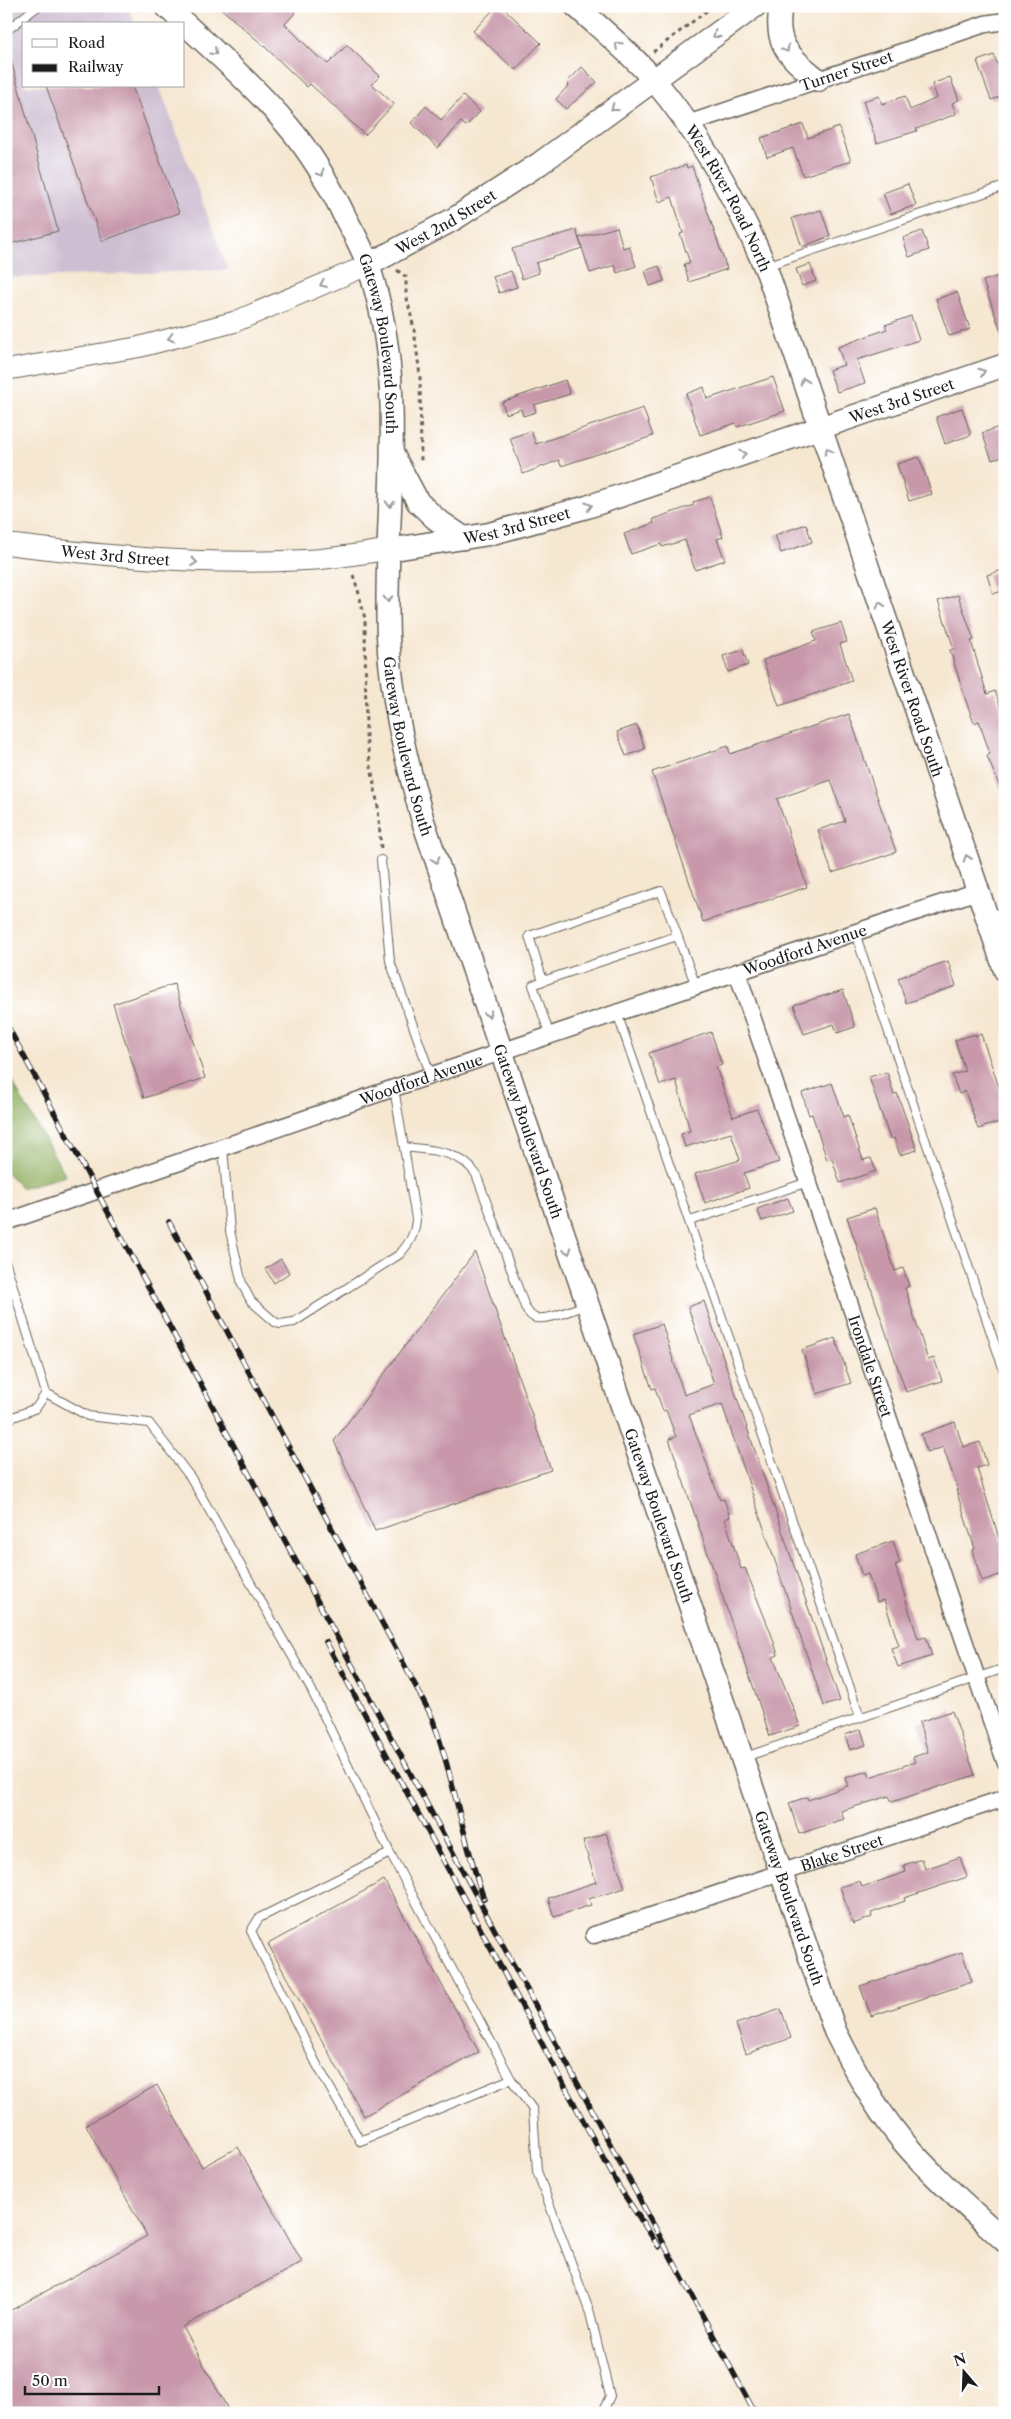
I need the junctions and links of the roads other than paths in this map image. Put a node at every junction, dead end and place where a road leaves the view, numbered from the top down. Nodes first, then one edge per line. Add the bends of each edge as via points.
1 (38, 6) edge
2 (166, 6) edge
3 (576, 6) edge
4 (755, 6) edge
5 (781, 6) edge
6 (1005, 21) edge
7 (183, 22) edge
8 (185, 24) edge
9 (6, 31) edge
10 (646, 73) junction
11 (818, 80) junction
12 (688, 124) junction
13 (1005, 186) edge
14 (368, 265) junction
15 (764, 266) junction
16 (1005, 365) edge
17 (6, 370) edge
18 (820, 428) junction
19 (392, 454) junction
20 (464, 538) junction
21 (6, 544) edge
22 (388, 550) junction
23 (381, 860) road end
24 (978, 891) junction
25 (996, 918) edge
26 (855, 932) junction
27 (677, 936) junction
28 (1005, 970) edge
29 (737, 972) junction
30 (543, 981) junction
31 (696, 986) junction
32 (617, 1013) junction
33 (550, 1036) junction
34 (501, 1052) junction
35 (431, 1076) junction
36 (394, 1088) junction
37 (223, 1147) junction
38 (404, 1147) junction
39 (808, 1182) junction
40 (690, 1221) junction
41 (6, 1222) edge
42 (6, 1264) edge
43 (586, 1304) junction
44 (1005, 1374) edge
45 (46, 1393) junction
46 (6, 1420) edge
47 (1005, 1668) edge
48 (976, 1677) junction
49 (860, 1717) junction
50 (741, 1758) junction
51 (1005, 1761) edge
52 (1005, 1798) edge
53 (390, 1853) junction
54 (780, 1874) junction
55 (594, 1935) dead end
56 (510, 2078) junction
57 (1005, 2241) edge
58 (602, 2413) edge

1 - 9 lane
2 -> 7 main road, Gateway Boulevard South
10 -> 3 main road, West River Road North
4 -> 10 main road, West 2nd Street
5 -> 11 main road via 779,27 783,44 790,57
6 - 11 street, Turner Street via 984,24
8 -> 14 main road, Gateway Boulevard South via 289,127 334,195
10 - 12 main road, West River Road North
10 -> 14 main road, West 2nd Street via 539,164 454,219
11 - 12 street, Turner Street
12 - 15 main road, West River Road North via 725,181
13 - 15 lane
14 -> 17 street, West 2nd Street via 234,322 139,347
14 - 19 main road, Gateway Boulevard South via 388,357
18 -> 15 main road, West River Road North
18 -> 16 main road, West 3rd Street
20 -> 18 main road, West 3rd Street via 587,507
24 -> 18 main road, West River Road South
19 - 20 main road via 418,502
19 -> 22 main road, Gateway Boulevard South
20 - 22 main road, West 3rd Street
21 -> 22 street, West 3rd Street via 97,555 205,562 307,560
22 -> 34 main road, Gateway Boulevard South via 388,637 394,699 406,761 422,821
23 - 35 lane via 390,961
24 - 25 main road, West River Road South
24 - 26 street, Woodford Avenue
25 - 28 main road, West River Road South
26 - 29 street, Woodford Avenue
26 - 44 lane
27 - 30 lane
27 - 30 lane via 661,891 529,936
27 - 31 lane
29 - 31 street, Woodford Avenue
29 - 39 street, Irondale Street
30 - 33 lane via 533,985
31 - 32 street, Woodford Avenue
32 - 33 street, Woodford Avenue
32 - 40 lane
33 - 34 street, Woodford Avenue
34 - 35 street, Woodford Avenue
34 -> 43 main road, Gateway Boulevard South
35 - 36 street, Woodford Avenue
36 - 37 street, Woodford Avenue
36 - 38 lane
37 - 38 lane via 230,1231 242,1284 251,1300 280,1324 302,1317 400,1254 411,1241 416,1219
37 - 41 street, Woodford Avenue
38 - 43 lane via 446,1152 470,1164 530,1315 536,1318 550,1316
39 - 40 lane
39 - 48 street, Irondale Street
40 - 49 lane
42 - 45 lane
43 - 50 main road, Gateway Boulevard South
45 - 46 lane via 36,1408
45 - 53 lane via 88,1416 149,1423 191,1478 311,1689
47 - 48 lane
48 - 49 lane
48 - 51 street, Irondale Street
49 - 50 lane
50 - 54 main road, Gateway Boulevard South
52 - 54 street, Blake Street
53 - 56 lane
53 - 56 lane via 259,1918 251,1931 316,2063 360,2141
54 - 55 street, Blake Street
54 - 57 main road, Gateway Boulevard South via 835,2031 871,2097 928,2170
56 - 58 lane via 533,2110 537,2171 590,2313 610,2396

